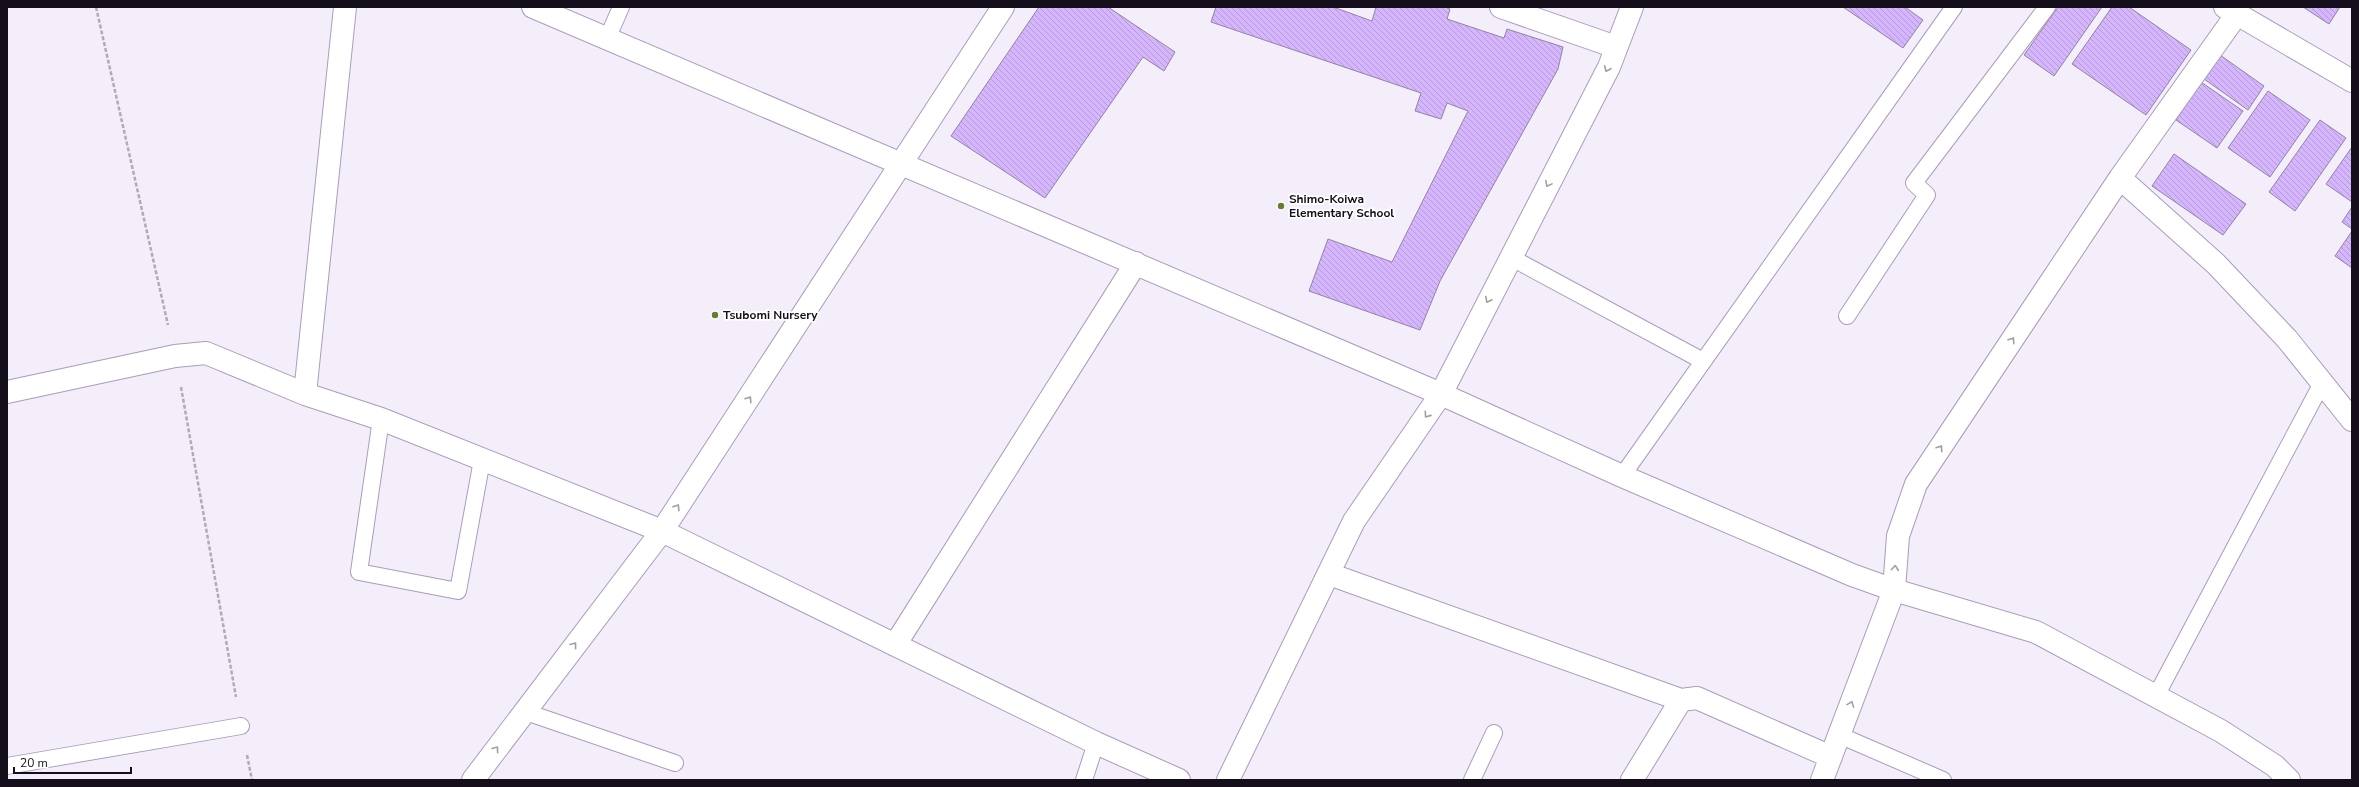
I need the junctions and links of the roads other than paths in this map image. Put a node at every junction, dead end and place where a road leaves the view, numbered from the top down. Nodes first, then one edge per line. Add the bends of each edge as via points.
1 (345, 7) edge
2 (533, 7) edge
3 (621, 7) edge
4 (1003, 7) edge
5 (1501, 7) edge
6 (1632, 7) edge
7 (1954, 7) edge
8 (2046, 7) edge
9 (2229, 9) edge
10 (607, 38) junction
11 (1616, 48) junction
12 (2352, 81) edge
13 (903, 164) junction
14 (2120, 178) junction
15 (1510, 257) junction
16 (1136, 263) junction
17 (1847, 316) dead end
18 (1703, 361) junction
19 (2322, 383) junction
20 (7, 392) edge
21 (305, 394) junction
22 (1441, 394) junction
23 (380, 419) junction
24 (2352, 420) edge
25 (482, 460) junction
26 (1622, 476) junction
27 (662, 531) junction
28 (1329, 574) junction
29 (1894, 590) junction
30 (895, 645) junction
31 (2156, 696) junction
32 (1681, 700) junction
33 (523, 712) junction
34 (241, 726) road end
35 (1494, 732) dead end
36 (1839, 735) junction
37 (1096, 743) junction
38 (1831, 756) junction
39 (675, 764) dead end
40 (7, 766) edge
41 (473, 780) edge
42 (1084, 780) edge
43 (1179, 780) edge
44 (1228, 780) edge
45 (1472, 780) edge
46 (1632, 780) edge
47 (1822, 780) edge
48 (1943, 780) edge
49 (2289, 780) edge

1 - 21 street
2 - 10 street
3 - 10 lane
4 - 13 street
5 - 11 street
6 - 11 street
7 - 18 lane
8 - 17 lane via 1914,183 1927,195
9 - 12 street
9 - 14 street
10 - 13 street
11 -> 15 street
13 - 16 street
27 -> 13 street
14 - 19 street via 2216,264 2286,339
29 -> 14 street via 1898,536 1916,484
15 - 18 lane
15 -> 22 street
16 - 22 street
16 - 30 street
18 - 26 lane
19 - 24 street
19 - 31 lane
20 - 21 street via 175,356 206,353
21 - 23 street
22 - 26 street
22 -> 28 street via 1354,520
23 - 25 street
23 - 25 lane via 359,572 458,590
25 - 27 street
26 - 29 street via 1852,575
27 - 30 street
33 -> 27 street
28 - 32 street
28 - 44 street
29 - 31 street via 2036,632
36 -> 29 street
30 - 37 street
31 - 49 street via 2221,731 2275,766
32 - 38 street via 1697,698
32 - 46 street
33 - 39 lane
41 -> 33 street
34 - 40 lane
35 - 45 lane
36 - 38 street
36 - 48 lane
37 - 42 lane
37 - 43 street
38 - 47 street

